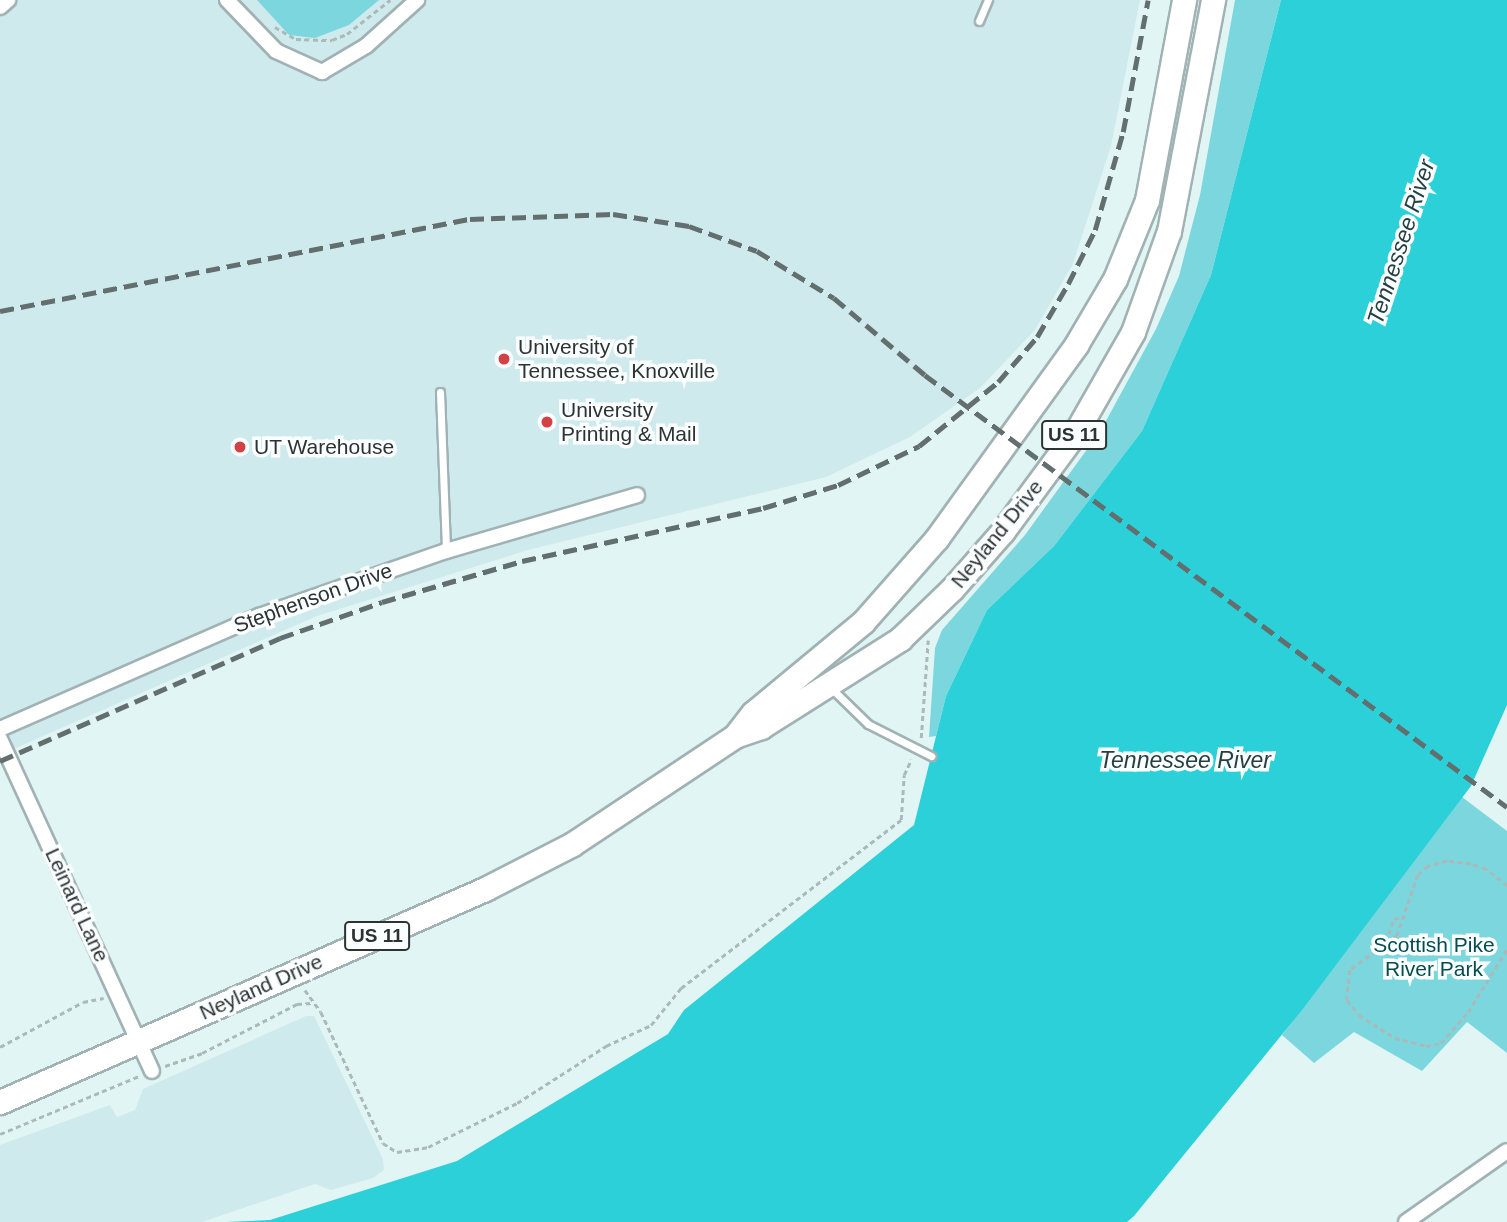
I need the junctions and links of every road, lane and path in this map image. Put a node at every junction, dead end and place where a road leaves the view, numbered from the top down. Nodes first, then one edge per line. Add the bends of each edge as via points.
1 (8, 0) edge
2 (227, 0) edge
3 (390, 0) edge
4 (417, 0) edge
5 (988, 0) edge
6 (1184, 0) edge
7 (1213, 0) edge
8 (0, 7) edge
9 (265, 17) dead end
10 (978, 21) dead end
11 (440, 392) dead end
12 (637, 495) dead end
13 (446, 551) junction
14 (829, 687) junction
15 (0, 729) edge
16 (735, 736) junction
17 (0, 739) edge
18 (931, 756) dead end
19 (1507, 886) edge
20 (1406, 916) junction
21 (1385, 944) junction
22 (1507, 949) edge
23 (1467, 993) dead end
24 (118, 995) junction
25 (1474, 996) junction
26 (139, 1040) junction
27 (0, 1047) edge
28 (152, 1071) dead end
29 (0, 1102) edge
30 (1507, 1151) edge
31 (1406, 1222) edge

1 - 8 street
2 - 4 street via 276,51 322,72 366,46
3 - 9 path via 347,34 332,40 296,39
5 - 10 lane
6 - 16 main road, Neyland Drive / US 11 via 1147,200 1115,279 1076,345 937,538 863,622 753,713
7 - 14 main road, Neyland Drive / US 11 via 1169,231 1133,332 1094,404 1011,521 953,589 891,646
11 - 13 lane
12 - 13 street, Stephenson Drive
13 - 15 street, Stephenson Drive via 181,647
14 - 16 main road, Neyland Drive / US 11 via 761,727
14 - 18 lane via 868,724
16 - 26 main road, Neyland Drive / US 11 via 571,845 485,889
17 - 24 street, Leinard Lane
19 - 20 path via 1486,869 1471,864 1428,866 1418,875
20 - 21 path via 1397,936
20 - 21 path via 1394,919 1387,928
21 - 25 path via 1360,959 1346,985 1347,1000 1379,1029 1409,1045 1441,1043 1468,1012
22 - 25 path
23 - 25 path
24 - 26 street, Leinard Lane
24 - 27 path via 83,1002
26 - 28 street, Leinard Lane
26 - 29 main road, Neyland Drive / US 11
30 - 31 street

